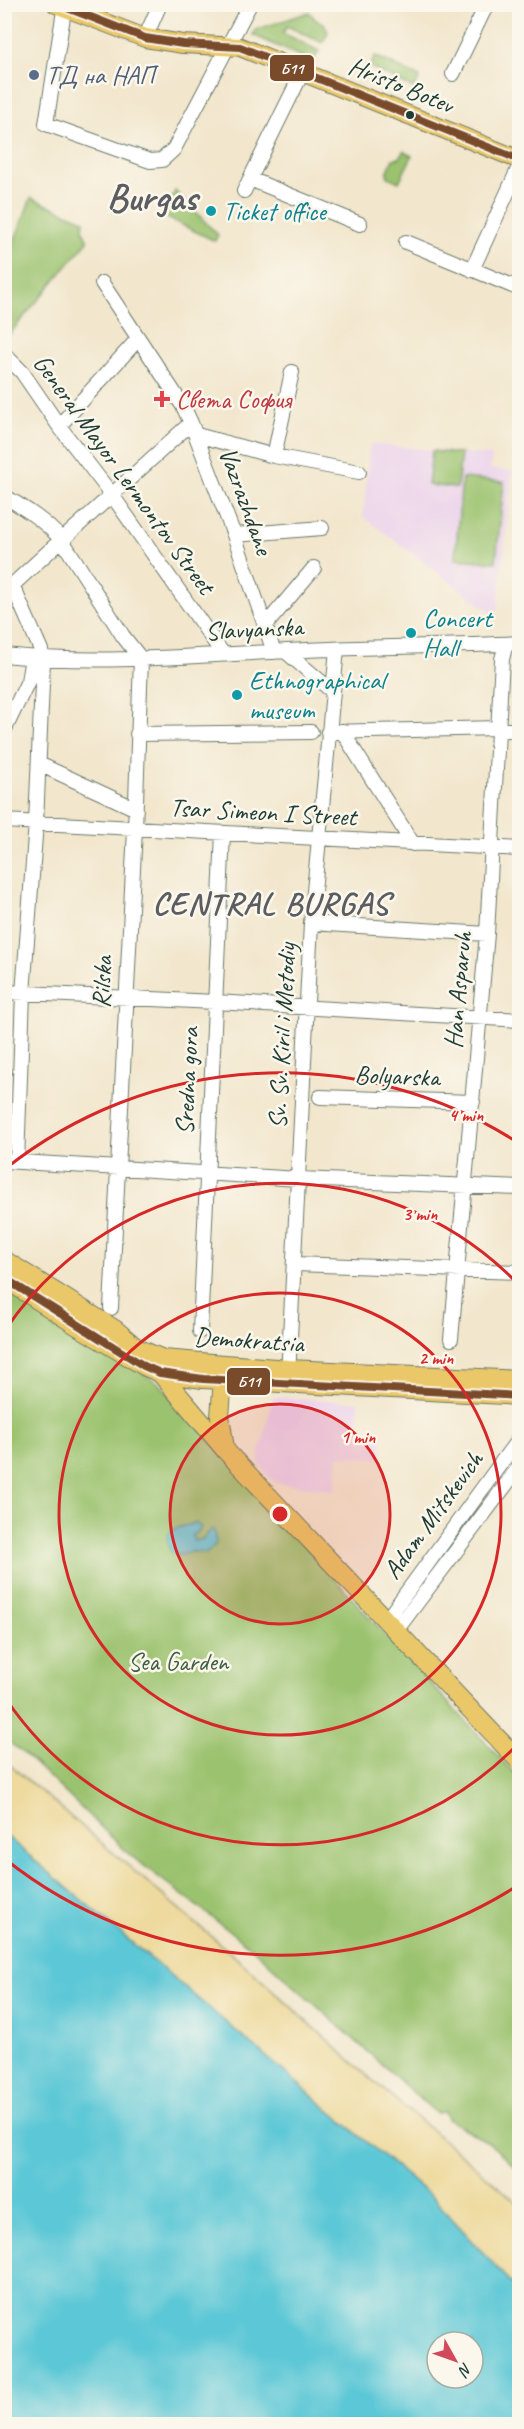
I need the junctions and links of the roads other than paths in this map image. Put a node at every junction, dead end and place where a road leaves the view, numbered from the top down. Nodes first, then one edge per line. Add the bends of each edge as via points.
1 (160, 4) edge
2 (250, 4) edge
3 (487, 4) edge
4 (62, 6) edge
5 (145, 38) junction
6 (229, 46) junction
7 (302, 73) junction
8 (453, 74) dead end
9 (519, 160) edge
10 (519, 165) edge
11 (360, 224) dead end
12 (406, 243) dead end
13 (472, 270) junction
14 (102, 283) dead end
15 (519, 289) edge
16 (138, 339) junction
17 (4, 354) edge
18 (292, 372) dead end
19 (59, 426) junction
20 (194, 429) junction
21 (274, 456) junction
22 (359, 472) dead end
23 (112, 495) junction
24 (4, 496) edge
25 (322, 528) dead end
26 (234, 535) junction
27 (60, 542) junction
28 (314, 568) dead end
29 (7, 587) edge
30 (265, 626) junction
31 (513, 643) edge
32 (337, 649) junction
33 (279, 651) junction
34 (223, 654) junction
35 (4, 655) edge
36 (38, 659) junction
37 (141, 659) junction
38 (333, 692) junction
39 (499, 728) junction
40 (4, 731) edge
41 (311, 732) dead end
42 (335, 732) junction
43 (519, 732) edge
44 (137, 734) junction
45 (39, 764) junction
46 (136, 809) junction
47 (4, 821) edge
48 (36, 823) junction
49 (135, 829) junction
50 (223, 833) junction
51 (319, 839) junction
52 (413, 844) junction
53 (491, 848) junction
54 (519, 849) edge
55 (311, 923) junction
56 (487, 934) junction
57 (4, 992) edge
58 (24, 993) junction
59 (125, 998) junction
60 (215, 1002) junction
61 (307, 1006) junction
62 (480, 1017) junction
63 (519, 1020) edge
64 (320, 1097) dead end
65 (473, 1102) junction
66 (11, 1162) edge
67 (117, 1167) junction
68 (206, 1172) junction
69 (299, 1179) junction
70 (466, 1186) junction
71 (519, 1188) edge
72 (4, 1260) edge
73 (295, 1264) junction
74 (459, 1269) junction
75 (519, 1272) edge
76 (4, 1278) edge
77 (111, 1308) dead end
78 (200, 1331) dead end
79 (451, 1339) dead end
80 (210, 1363) junction
81 (160, 1373) junction
82 (288, 1376) junction
83 (223, 1379) junction
84 (519, 1380) edge
85 (500, 1395) junction
86 (519, 1396) edge
87 (519, 1408) edge
88 (519, 1437) edge
89 (226, 1450) junction
90 (519, 1466) edge
91 (390, 1627) junction
92 (519, 1762) edge

1 - 5 street
2 - 6 street
3 - 8 street
4 - 5 main road, Hristo Botev
4 - 6 street via 46,124 146,160 162,160 174,149
5 - 6 main road, Hristo Botev
6 - 7 main road, Hristo Botev
7 - 9 main road, Hristo Botev
7 - 11 street via 247,185
10 - 13 street
12 - 13 street
13 - 15 street
14 - 16 street, Vazrazhdane
16 - 19 street
16 - 20 street, Vazrazhdane
17 - 19 street, General Mayor Lermontov Street via 22,372
18 - 21 street
19 - 23 street, General Mayor Lermontov Street
20 - 21 street
20 - 23 street
20 - 26 street, Vazrazhdane
21 - 22 street
23 - 27 street
23 - 34 street, General Mayor Lermontov Street
24 - 27 street via 51,527
25 - 26 street
26 - 30 street, Vazrazhdane
27 - 29 street
27 - 37 street
28 - 30 street
29 - 36 street via 42,650
30 - 33 street, Vazrazhdane
31 - 32 street, Slavyanska
31 - 39 street, Han Asparuh via 502,659
32 - 33 street, Slavyanska
32 - 38 street, Sv. Sv. Kiril i Metodiy
33 - 34 street, Slavyanska
33 - 38 street
34 - 37 street, Slavyanska
35 - 36 street, Slavyanska
36 - 37 street, Slavyanska
36 - 40 street
36 - 45 street
37 - 44 street, Rilska
38 - 42 street, Sv. Sv. Kiril i Metodiy
39 - 42 street
39 - 43 street
39 - 53 street, Han Asparuh
41 - 44 street
42 - 51 street, Sv. Sv. Kiril i Metodiy
42 - 52 street
44 - 46 street, Rilska
45 - 46 street
45 - 48 street
46 - 49 street, Rilska
47 - 48 street, Tsar Simeon I Street
48 - 49 street, Tsar Simeon I Street
48 - 58 street
49 - 50 street, Tsar Simeon I Street
49 - 59 street, Rilska
50 - 51 street, Tsar Simeon I Street
50 - 60 street, Sredna gora
51 - 52 street, Tsar Simeon I Street
51 - 55 street, Sv. Sv. Kiril i Metodiy
52 - 53 street, Tsar Simeon I Street
53 - 54 street, Tsar Simeon I Street
53 - 56 street, Han Asparuh
55 - 56 street
55 - 61 street, Sv. Sv. Kiril i Metodiy
56 - 62 street, Han Asparuh
57 - 58 street
58 - 59 street
58 - 66 street
59 - 60 street
59 - 67 street, Rilska
60 - 61 street
60 - 68 street, Sredna gora
61 - 62 street
61 - 69 street, Sv. Sv. Kiril i Metodiy
62 - 63 street
62 - 65 street, Han Asparuh
64 - 65 street, Bolyarska
65 - 70 street, Han Asparuh
66 - 67 street
67 - 68 street
67 - 77 street, Rilska
68 - 69 street
68 - 78 street, Sredna gora
69 - 70 street
69 - 73 street, Sv. Sv. Kiril i Metodiy
70 - 71 street
70 - 74 street, Han Asparuh
72 - 80 main road, Demokratsia via 116,1330 137,1348 163,1359
73 - 74 street
73 - 82 street, Sv. Sv. Kiril i Metodiy
74 - 75 street
74 - 79 street, Han Asparuh
76 - 81 main road, Demokratsia
80 - 82 main road, Demokratsia
80 - 83 main road
81 - 83 main road, Demokratsia
81 - 89 main road
82 - 83 main road, Demokratsia via 257,1382
82 - 84 main road, Demokratsia
82 - 85 main road, Demokratsia
83 - 89 main road via 220,1416
85 - 86 main road, Demokratsia
85 - 87 main road
88 - 91 street, Adam Mitskevich
89 - 91 main road
90 - 91 street, Adam Mitskevich
91 - 92 main road

